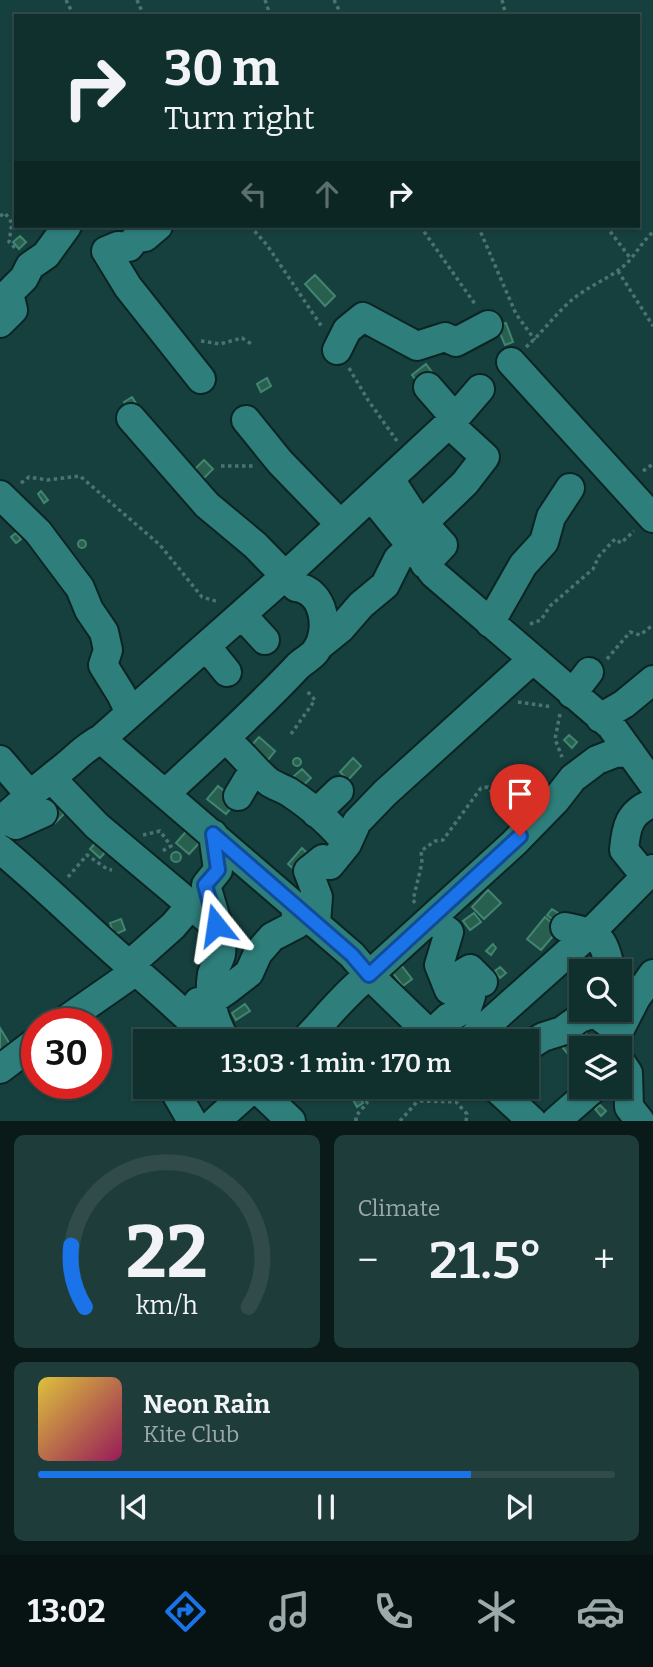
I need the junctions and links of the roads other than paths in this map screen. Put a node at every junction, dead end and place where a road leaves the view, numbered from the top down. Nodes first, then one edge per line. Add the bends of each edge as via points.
1 (66, 228) edge
2 (156, 228) edge
3 (0, 323) edge
4 (488, 325) road end
5 (337, 350) dead end
6 (512, 362) dead end
7 (201, 379) dead end
8 (428, 387) dead end
9 (480, 388) dead end
10 (131, 418) dead end
11 (246, 420) dead end
12 (452, 421) junction
13 (379, 488) junction
14 (570, 488) dead end
15 (8, 491) edge
16 (652, 517) edge
17 (340, 524) junction
18 (420, 545) junction
19 (285, 576) junction
20 (242, 615) junction
21 (490, 623) junction
22 (265, 640) dead end
23 (320, 645) junction
24 (206, 646) junction
25 (522, 651) junction
26 (226, 672) dead end
27 (589, 672) road end
28 (653, 680) edge
29 (572, 694) junction
30 (130, 713) junction
31 (600, 718) junction
32 (101, 739) junction
33 (225, 739) junction
34 (0, 746) edge
35 (630, 752) junction
36 (254, 769) junction
37 (27, 784) edge
38 (653, 784) edge
39 (165, 794) junction
40 (238, 796) dead end
41 (653, 803) edge
42 (2, 820) edge
43 (213, 834) junction
44 (347, 844) junction
45 (0, 849) edge
46 (649, 873) edge
47 (191, 905) junction
48 (295, 905) junction
49 (432, 919) junction
50 (327, 926) junction
51 (217, 927) junction
52 (578, 930) junction
53 (608, 959) edge
54 (136, 971) junction
55 (653, 974) edge
56 (369, 975) junction
57 (164, 995) junction
58 (632, 995) edge
59 (211, 1001) junction
60 (83, 1008) edge
61 (574, 1022) edge
62 (201, 1029) edge
63 (214, 1029) edge
64 (316, 1029) edge
65 (425, 1029) edge
66 (428, 1029) edge
67 (480, 1029) edge
68 (539, 1040) edge
69 (21, 1053) edge
70 (0, 1069) edge
71 (179, 1099) edge
72 (241, 1099) edge
73 (267, 1099) edge
74 (513, 1099) edge
75 (570, 1099) edge
76 (627, 1099) edge
77 (537, 1115) edge
78 (192, 1121) edge
79 (216, 1121) edge
80 (291, 1121) edge
81 (640, 1121) edge

1 - 3 street via 9,293 13,310
2 - 7 street via 129,247 106,251 128,288
4 - 5 street via 456,342 445,337 417,346 363,317 347,330
6 - 16 street
8 - 12 street
9 - 12 street
10 - 19 street via 207,505
11 - 17 street
12 - 13 street
12 - 18 street via 485,457
13 - 17 street
13 - 18 street via 397,490 416,519
14 - 21 street via 551,517 544,542 523,565
15 - 30 street via 80,588 104,632 108,650 103,666
17 - 19 street
18 - 21 street
18 - 23 street via 398,559 385,585
19 - 20 street
19 - 23 street via 320,603
20 - 22 street
20 - 24 street
21 - 25 street
23 - 33 street
24 - 26 street
24 - 30 street
25 - 29 street
25 - 44 street via 497,691 385,793 357,822
27 - 29 street
28 - 31 street
29 - 31 street
30 - 32 street
31 - 35 street
32 - 37 street
32 - 39 street
33 - 36 street
33 - 39 street
34 - 37 street
35 - 38 street
35 - 49 street via 586,755 569,782 514,843
36 - 40 street
36 - 44 street via 319,801
37 - 42 street
37 - 47 street via 79,797 96,827
39 - 43 street
41 - 46 street via 627,824 624,850
43 - 48 street
43 - 51 street via 218,870 205,885
44 - 50 street via 330,865 323,859 308,871
45 - 54 street
46 - 52 street
47 - 51 street
47 - 54 street via 136,959
48 - 50 street
48 - 59 street via 297,924 272,937 249,973
49 - 56 street
49 - 66 street via 449,932 439,965 465,987 441,1006 432,1003
50 - 56 street
51 - 59 street via 221,955 212,972
52 - 53 street via 605,946
52 - 67 street via 520,983
54 - 57 street
54 - 60 street
55 - 58 street
56 - 64 street via 350,989
56 - 65 street
57 - 59 street
57 - 62 street
59 - 63 street
61 - 68 street
69 - 70 street
71 - 78 street
72 - 79 street
73 - 80 street
74 - 77 street
75 - 77 street
76 - 81 street

